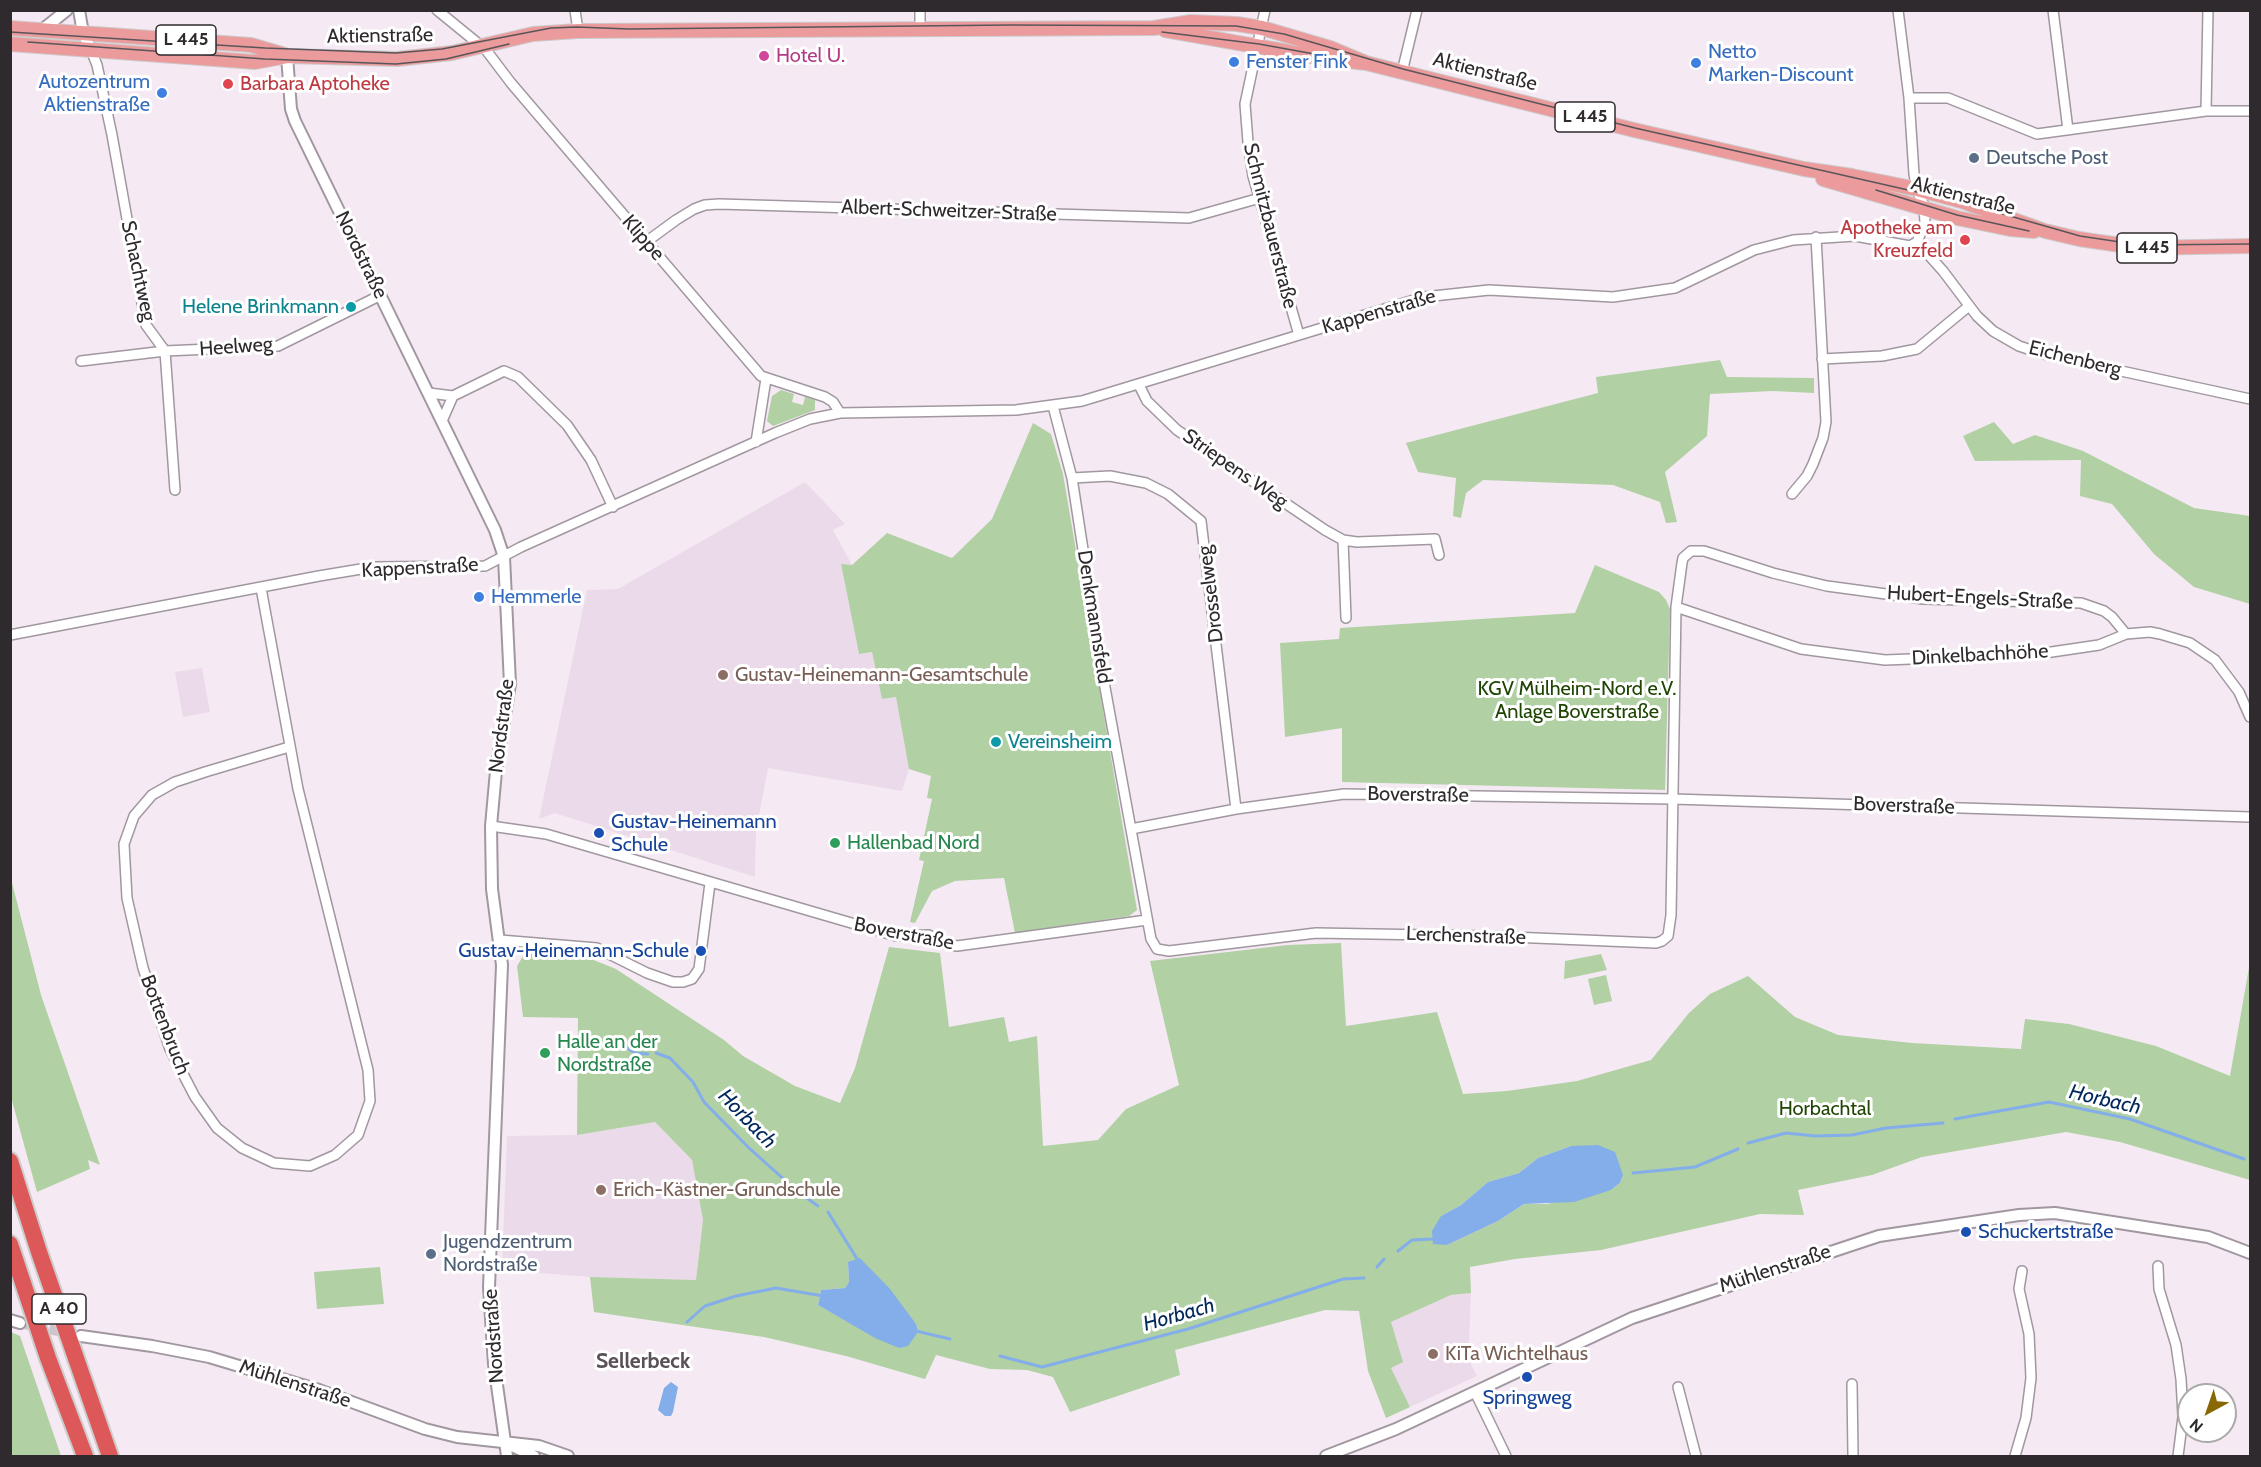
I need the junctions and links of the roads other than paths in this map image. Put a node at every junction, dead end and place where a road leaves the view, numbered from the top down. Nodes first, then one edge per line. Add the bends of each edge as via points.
1 (67, 10) edge
2 (79, 10) edge
3 (437, 10) edge
4 (575, 10) edge
5 (920, 10) edge
6 (1265, 10) edge
7 (1417, 10) edge
8 (1898, 10) edge
9 (2053, 10) edge
10 (2208, 10) edge
11 (10, 28) edge
12 (1155, 28) junction
13 (1262, 28) junction
14 (920, 29) junction
15 (42, 30) junction
16 (578, 31) junction
17 (83, 33) junction
18 (10, 44) edge
19 (482, 46) junction
20 (1258, 46) junction
21 (91, 50) junction
22 (287, 56) junction
23 (1366, 63) junction
24 (1402, 72) junction
25 (1909, 98) junction
26 (2206, 111) junction
27 (2250, 111) edge
28 (2068, 130) junction
29 (1804, 169) junction
30 (1260, 198) junction
31 (1921, 198) junction
32 (2045, 231) junction
33 (1816, 237) junction
34 (646, 242) junction
35 (1917, 242) junction
36 (2250, 246) edge
37 (381, 295) junction
38 (1969, 306) junction
39 (1299, 335) junction
40 (165, 351) junction
41 (1822, 359) junction
42 (81, 361) dead end
43 (766, 379) junction
44 (1139, 385) junction
45 (429, 393) junction
46 (453, 396) junction
47 (2250, 399) edge
48 (1053, 406) junction
49 (840, 412) junction
50 (442, 421) junction
51 (756, 442) junction
52 (1072, 478) junction
53 (175, 490) dead end
54 (1792, 494) dead end
55 (613, 507) junction
56 (1343, 540) junction
57 (1439, 555) dead end
58 (504, 557) junction
59 (261, 588) junction
60 (1676, 607) junction
61 (1346, 618) dead end
62 (2126, 634) junction
63 (10, 635) edge
64 (2250, 717) edge
65 (289, 747) junction
66 (1673, 799) junction
67 (1236, 809) junction
68 (2250, 817) edge
69 (491, 826) junction
70 (1131, 829) junction
71 (710, 883) junction
72 (1147, 920) junction
73 (500, 940) junction
74 (10, 1161) edge
75 (10, 1244) edge
76 (2250, 1252) edge
77 (2157, 1266) dead end
78 (2022, 1271) dead end
79 (81, 1336) tunnel mouth
80 (1852, 1384) dead end
81 (1678, 1387) dead end
82 (1475, 1392) junction
83 (505, 1443) junction
84 (85, 1456) edge
85 (110, 1456) edge
86 (507, 1456) edge
87 (513, 1456) edge
88 (534, 1456) edge
89 (568, 1456) edge
90 (1326, 1456) edge
91 (1506, 1456) edge
92 (1696, 1456) edge
93 (1853, 1456) edge
94 (2015, 1456) edge
95 (2178, 1456) edge

1 - 15 street
2 - 17 street
3 - 19 street, Klippe
4 - 16 street
5 - 14 street
6 - 13 street, Schmitzbauerstraße
7 - 24 street
8 - 25 street
9 - 28 street
10 - 26 street
11 - 15 main road, Aktienstraße / L 445
12 - 13 main road, Aktienstraße / L 445 via 1191,21
12 - 14 main road, Aktienstraße / L 445
12 - 20 main road, Aktienstraße / L 445
13 - 20 street, Schmitzbauerstraße
13 - 23 main road, Aktienstraße / L 445
14 - 16 main road, Aktienstraße / L 445
15 - 17 main road, Aktienstraße / L 445
16 - 19 main road, Aktienstraße / L 445 via 526,36
17 - 21 street
17 - 22 main road, Aktienstraße / L 445 via 251,45
18 - 21 main road, Aktienstraße / L 445
19 - 22 main road, Aktienstraße / L 445 via 394,59
19 - 34 street, Klippe
20 - 23 main road, Aktienstraße / L 445
20 - 30 street, Schmitzbauerstraße via 1245,116
21 - 22 main road, Aktienstraße / L 445 via 255,62
21 - 40 street, Schachtweg via 112,135 146,326
22 - 37 street, Nordstraße via 295,121
23 - 24 main road, Aktienstraße / L 445
24 - 29 main road, Aktienstraße / L 445
25 - 28 street via 1948,98 2032,133
25 - 31 street
26 - 27 street
26 - 28 street
29 - 31 main road, Aktienstraße / L 445 via 1832,172
29 - 31 main road, Aktienstraße / L 445 via 1821,178
30 - 34 street, Albert-Schweitzer-Straße via 1189,218 705,205
30 - 39 street, Schmitzbauerstraße
31 - 32 main road, Aktienstraße / L 445 via 2010,229
31 - 32 main road, Aktienstraße / L 445 via 1961,201
31 - 35 street via 1925,223
32 - 36 main road, Aktienstraße / L 445 via 2141,248
33 - 35 street, Kappenstraße via 1855,237 1910,246
33 - 39 street, Kappenstraße via 1759,248 1675,288 1604,298 1489,290 1450,292 1411,299
33 - 41 street
34 - 43 street, Klippe
35 - 38 street, Eichenberg
37 - 40 street, Heelweg via 278,346
37 - 45 street, Nordstraße
38 - 41 street via 1917,349 1882,356
38 - 47 street, Eichenberg via 1993,331 2031,351
39 - 44 street, Kappenstraße
40 - 42 street, Heelweg
40 - 53 street
41 - 54 street via 1826,422 1823,438 1807,476
43 - 49 street via 825,396
43 - 51 street
44 - 48 street, Kappenstraße
44 - 56 street, Striepens Weg via 1147,401 1177,430
45 - 46 street
45 - 50 street, Nordstraße
46 - 50 street
46 - 55 street via 504,371 518,377 567,425 591,460
48 - 49 street, Kappenstraße
48 - 52 street, Denkmannsfeld
49 - 51 street, Kappenstraße via 810,419
50 - 58 street, Nordstraße via 495,530
51 - 55 street, Kappenstraße
52 - 67 street, Drosselweg via 1110,476 1146,483 1168,494 1203,525
52 - 70 street, Denkmannsfeld
55 - 58 street, Kappenstraße
56 - 57 street, Striepens Weg via 1436,539
56 - 61 street
58 - 59 street, Kappenstraße via 485,566 374,567
58 - 69 street, Nordstraße via 510,684
59 - 63 street, Kappenstraße
59 - 65 street, Bottenbruch
60 - 62 street, Dinkelbachhöhe via 1801,649 1885,660 2038,654 2099,645
60 - 62 street, Hubert-Engels-Straße via 1682,562 1691,551 1700,549 1827,586 1923,599 2081,603 2104,611
60 - 66 street
62 - 64 street, Dinkelbachhöhe via 2150,632 2170,636 2208,654 2239,692
65 - 65 street, Bottenbruch via 368,1070 370,1101 358,1135 335,1155 310,1166 274,1163 242,1148 217,1128 195,1097 170,1049 143,968 128,898 124,844 134,816 152,795 176,782
66 - 67 street, Boverstraße via 1344,794
66 - 68 street, Boverstraße
66 - 72 street, Lerchenstraße via 1669,931 1656,943 1316,933 1169,951 1157,949
67 - 70 street, Boverstraße
69 - 71 street, Boverstraße via 546,834
69 - 73 street, Nordstraße via 492,889
70 - 72 street
71 - 72 street, Boverstraße via 896,936 929,935 957,946
71 - 73 street via 699,969 692,979 683,982 647,973 597,948
73 - 83 street, Nordstraße via 502,1020 489,1287
74 - 85 highway, A 40
75 - 84 highway, A 40
76 - 82 street, Mühlenstraße via 2208,1237 2055,1213 1913,1230 1858,1242 1649,1311
77 - 95 street via 2181,1379 2183,1417
78 - 94 street via 2019,1289 2029,1334 2031,1378 2026,1418
79 - 83 street, Mühlenstraße via 209,1357 319,1390 425,1429
80 - 93 street
81 - 92 street
82 - 90 street, Mühlenstraße
82 - 91 street
83 - 86 street, Nordstraße
83 - 87 street
83 - 88 street, Mühlenstraße
83 - 89 street, Mühlenstraße via 539,1446

